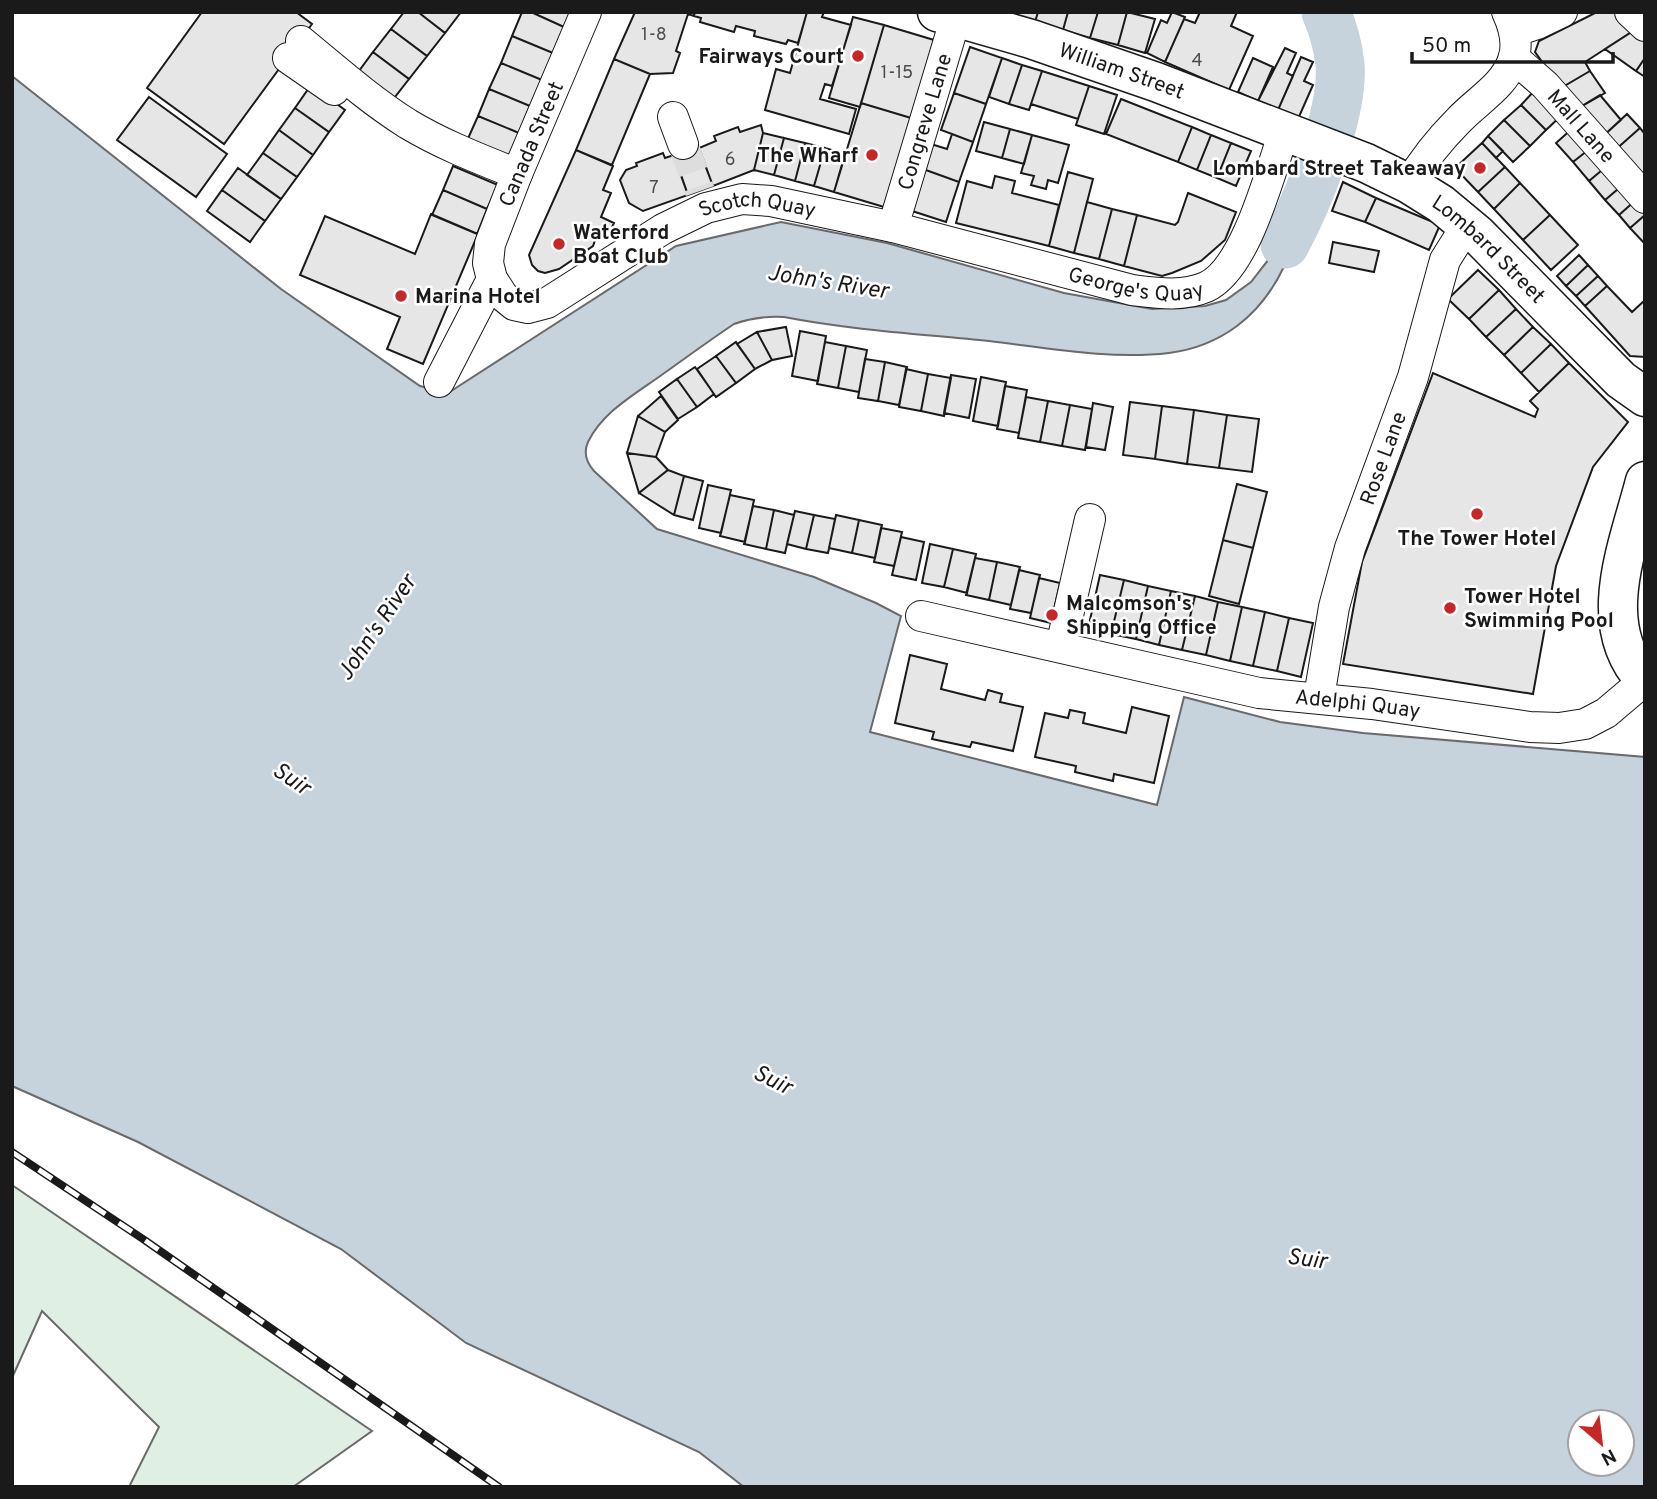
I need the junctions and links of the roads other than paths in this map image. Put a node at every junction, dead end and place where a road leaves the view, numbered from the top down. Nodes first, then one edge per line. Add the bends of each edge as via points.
1 (586, 12) edge
2 (1562, 12) edge
3 (1630, 12) edge
4 (946, 15) edge
5 (1645, 26) edge
6 (1512, 34) edge
7 (294, 49) dead end
8 (1294, 135) junction
9 (517, 174) junction
10 (1409, 184) junction
11 (1645, 198) edge
12 (1467, 225) junction
13 (893, 227) junction
14 (492, 279) junction
15 (439, 382) dead end
16 (1645, 397) edge
17 (1645, 481) edge
18 (1090, 519) dead end
19 (921, 616) dead end
20 (1061, 646) junction
21 (1645, 680) edge
22 (1319, 697) junction

1 - 9 street, Canada Street
2 - 6 street
3 - 5 street
4 - 8 main road, William Street via 1101,63
4 - 13 street, Congreve Lane
6 - 10 street via 1497,84 1434,147
6 - 11 street, Mall Lane via 1545,85
7 - 9 street via 381,115
8 - 10 main road, Lombard Street
8 - 13 street, George's Quay via 1238,256 1219,279 1192,291 1172,294 1132,289
9 - 14 street, Canada Street via 490,244
10 - 12 main road, Lombard Street
12 - 16 main road, Lombard Street via 1621,380
12 - 22 street, Rose Lane via 1445,260 1413,377 1350,548 1334,607
13 - 14 street, Scotch Quay via 755,199 703,199 537,307 514,305
14 - 15 street
17 - 21 main road via 1617,608 1628,660
18 - 20 street
19 - 20 street, Adelphi Quay
20 - 22 street, Adelphi Quay via 1259,693
21 - 22 street, Adelphi Quay via 1595,719 1559,728

